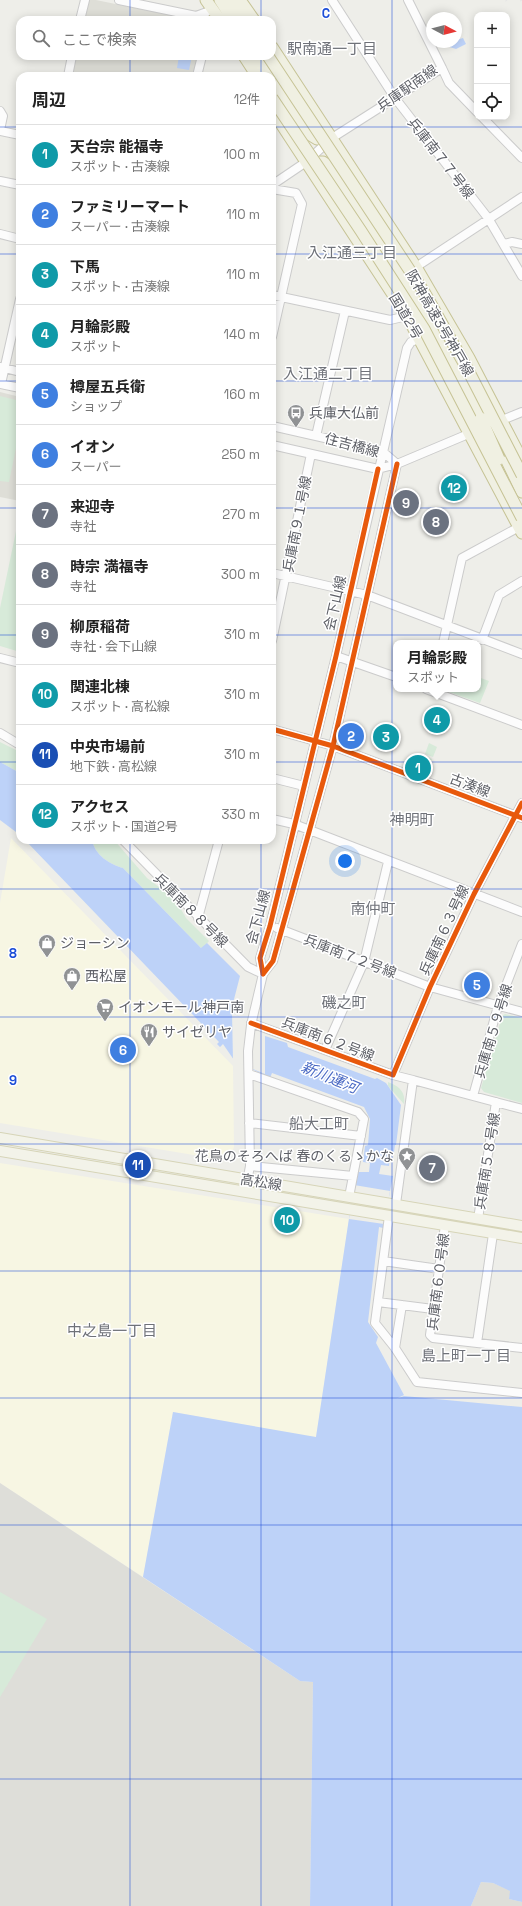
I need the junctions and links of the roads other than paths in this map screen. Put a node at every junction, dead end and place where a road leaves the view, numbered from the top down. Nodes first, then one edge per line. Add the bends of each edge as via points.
1 (85, 0) edge
2 (119, 0) edge
3 (200, 0) edge
4 (206, 0) edge
5 (220, 0) edge
6 (231, 0) edge
7 (240, 0) edge
8 (332, 0) edge
9 (408, 0) edge
10 (81, 16) edge
11 (210, 16) edge
12 (217, 16) edge
13 (230, 16) edge
14 (241, 16) edge
15 (251, 16) edge
16 (276, 53) edge
17 (71, 60) edge
18 (201, 60) edge
19 (239, 60) edge
20 (247, 60) edge
21 (259, 60) edge
22 (271, 60) edge
23 (442, 68) junction
24 (69, 72) edge
25 (199, 72) edge
26 (247, 72) edge
27 (254, 72) edge
28 (267, 72) edge
29 (276, 86) edge
30 (395, 98) junction
31 (276, 104) edge
32 (474, 109) edge
33 (0, 111) edge
34 (276, 116) edge
35 (485, 120) edge
36 (0, 130) edge
37 (16, 134) edge
38 (332, 138) junction
39 (522, 158) edge
40 (306, 162) junction
41 (0, 181) edge
42 (276, 182) edge
43 (16, 184) edge
44 (276, 190) edge
45 (522, 197) edge
46 (488, 218) junction
47 (0, 234) edge
48 (16, 238) edge
49 (504, 244) junction
50 (522, 244) edge
51 (416, 267) junction
52 (522, 276) edge
53 (276, 296) edge
54 (281, 297) junction
55 (345, 311) junction
56 (16, 314) edge
57 (407, 316) junction
58 (276, 319) edge
59 (420, 338) junction
60 (2, 368) edge
61 (16, 371) edge
62 (1, 384) edge
63 (16, 387) edge
64 (522, 412) edge
65 (501, 420) junction
66 (490, 426) junction
67 (276, 427) edge
68 (470, 434) junction
69 (316, 436) junction
70 (276, 446) edge
71 (382, 451) junction
72 (311, 454) junction
73 (522, 460) edge
74 (397, 464) junction
75 (378, 469) junction
76 (522, 475) edge
77 (522, 492) edge
78 (522, 515) edge
79 (521, 526) edge
80 (276, 574) edge
81 (287, 576) junction
82 (522, 581) edge
83 (350, 591) junction
84 (367, 595) junction
85 (276, 624) edge
86 (447, 626) junction
87 (444, 640) edge
88 (482, 640) junction
89 (522, 654) edge
90 (336, 656) junction
91 (0, 658) edge
92 (352, 661) junction
93 (16, 662) edge
94 (393, 677) edge
95 (435, 692) edge
96 (522, 725) edge
97 (276, 730) edge
98 (0, 733) edge
99 (315, 741) junction
100 (16, 743) edge
101 (332, 746) junction
102 (276, 779) edge
103 (304, 786) junction
104 (522, 803) edge
105 (518, 817) edge
106 (276, 820) edge
107 (294, 824) junction
108 (310, 831) junction
109 (127, 844) edge
110 (218, 844) edge
111 (388, 862) junction
112 (474, 894) junction
113 (522, 912) edge
114 (198, 918) junction
115 (270, 926) junction
116 (281, 930) junction
117 (522, 944) edge
118 (364, 962) junction
119 (263, 974) junction
120 (430, 987) junction
121 (498, 1006) junction
122 (522, 1012) edge
123 (251, 1024) junction
124 (325, 1050) junction
125 (249, 1071) junction
126 (394, 1074) junction
127 (413, 1080) junction
128 (473, 1096) junction
129 (496, 1102) junction
130 (522, 1109) edge
131 (249, 1123) junction
132 (361, 1136) junction
133 (0, 1138) edge
134 (0, 1151) edge
135 (250, 1166) junction
136 (353, 1176) junction
137 (248, 1180) junction
138 (245, 1192) junction
139 (351, 1197) junction
140 (392, 1204) junction
141 (387, 1215) junction
142 (478, 1219) junction
143 (445, 1225) junction
144 (522, 1226) edge
145 (493, 1234) junction
146 (522, 1238) edge
147 (383, 1261) junction
148 (439, 1269) junction
149 (378, 1302) junction
150 (402, 1305) junction
151 (433, 1309) junction
152 (477, 1343) junction
153 (395, 1348) junction
154 (522, 1348) edge
155 (522, 1393) edge

1 - 10 street
2 - 11 street via 196,16
3 - 11 highway
4 - 12 highway
5 - 13 highway
6 - 14 highway
7 - 15 highway
8 - 30 street, 兵庫南７７号線
9 - 23 street, 兵庫駅南線
16 - 38 highway
17 - 24 street
18 - 25 street
19 - 26 highway
20 - 27 highway
21 - 28 highway
22 - 76 highway, 阪神高速3号神戸線, bridge via 424,292
23 - 30 street, 兵庫駅南線
23 - 32 street via 449,83
29 - 38 highway via 307,133 317,139
30 - 38 street, 兵庫駅南線
30 - 46 street, 兵庫南７７号線
31 - 79 highway, 阪神高速3号神戸線, bridge via 424,329
33 - 36 street via 3,116
34 - 40 highway, 国道2号
35 - 39 street
36 - 37 street
38 - 40 street, 兵庫駅南線
38 - 51 highway
40 - 42 street, 兵庫駅南線
40 - 57 highway, 国道2号
40 - 78 highway, bridge via 317,161 330,166 433,327 481,418
41 - 43 street
44 - 54 street via 296,193 302,204
45 - 46 street
46 - 49 street, 兵庫南７７号線
46 - 51 street
47 - 48 street
49 - 50 street
49 - 52 street, 兵庫南７７号線
51 - 65 highway via 469,358
53 - 54 street
54 - 55 street
54 - 58 street
55 - 57 street via 390,320
55 - 69 street
56 - 60 street
57 - 59 highway, 国道2号
59 - 68 highway, 国道2号
59 - 71 street, 会下山線 via 411,342 407,348
60 - 61 street
60 - 62 street
62 - 63 street
64 - 65 street
65 - 66 street
65 - 73 highway
66 - 68 street
66 - 77 highway
67 - 69 street, 住吉橋線
68 - 74 street
68 - 79 highway, 国道2号
69 - 71 street, 住吉橋線
70 - 72 street, 住吉橋線
71 - 74 street, 住吉橋線
71 - 75 street, 会下山線
72 - 75 street, 住吉橋線
72 - 81 street, 兵庫南９１号線
74 - 75 street, 住吉橋線
74 - 84 street, 会下山線
75 - 83 street, 会下山線
79 - 86 street via 462,558
80 - 81 street
81 - 83 street
81 - 85 street, 兵庫南９１号線
82 - 88 street via 499,595
83 - 84 street
83 - 90 street, 会下山線
84 - 86 street
84 - 92 street, 会下山線
86 - 87 street
86 - 88 street
88 - 89 street
90 - 92 street
90 - 99 street, 会下山線
91 - 93 street
92 - 94 street
92 - 101 street, 会下山線
95 - 96 street
97 - 99 street, 古湊線
98 - 100 street
99 - 101 street, 古湊線
99 - 103 street, 会下山線
101 - 105 street, 古湊線
101 - 108 street, 会下山線
102 - 103 street
103 - 107 street, 会下山線
104 - 105 street, 兵庫南６３号線
105 - 112 street, 兵庫南６３号線
106 - 107 street
107 - 108 street
107 - 115 street, 会下山線
108 - 111 street
108 - 116 street, 会下山線
109 - 114 street, 兵庫南８８号線
110 - 114 street
111 - 112 street
111 - 118 street
112 - 113 street
112 - 120 street, 兵庫南６３号線
114 - 119 street, 兵庫南８８号線 via 248,967
115 - 116 street, 兵庫南７２号線
115 - 119 street, 会下山線 via 260,958
116 - 118 street, 兵庫南７２号線
116 - 119 street, 会下山線 via 273,961
117 - 121 street, 兵庫南５９号線
118 - 120 street, 兵庫南７２号線
118 - 124 street
119 - 123 street, 会下山線
120 - 121 street, 兵庫南７２号線
120 - 126 street, 兵庫南６３号線
121 - 122 street, 兵庫南７２号線
121 - 128 street, 兵庫南５９号線
123 - 124 street, 兵庫南６２号線
123 - 125 street, 会下山線
124 - 126 street, 兵庫南６２号線
125 - 131 street, 会下山線
125 - 132 street via 358,1112 364,1119
126 - 127 street, 兵庫南６２号線
127 - 128 street, 兵庫南６２号線
127 - 140 street
128 - 129 street, 兵庫南６２号線
129 - 130 street, 兵庫南６２号線
129 - 142 street, 兵庫南５８号線
131 - 132 street
131 - 135 street, 会下山線
132 - 136 street
133 - 137 main road, 高松線
134 - 138 main road, 高松線
135 - 136 street
135 - 137 street, 会下山線
136 - 139 street
137 - 138 street, 会下山線
137 - 139 main road, 高松線
138 - 141 main road, 高松線
139 - 140 main road, 高松線
140 - 142 main road, 高松線
141 - 143 main road, 高松線
141 - 147 street
142 - 144 main road, 高松線
143 - 145 main road, 高松線
143 - 148 street, 兵庫南６０号線
145 - 146 main road, 高松線
145 - 152 street
147 - 148 street
147 - 149 street
148 - 151 street, 兵庫南６０号線
149 - 150 street
149 - 153 street via 375,1323
150 - 151 street
150 - 153 street
151 - 152 street, 兵庫南６０号線 via 430,1335 433,1338
152 - 154 street
153 - 155 street via 417,1382

